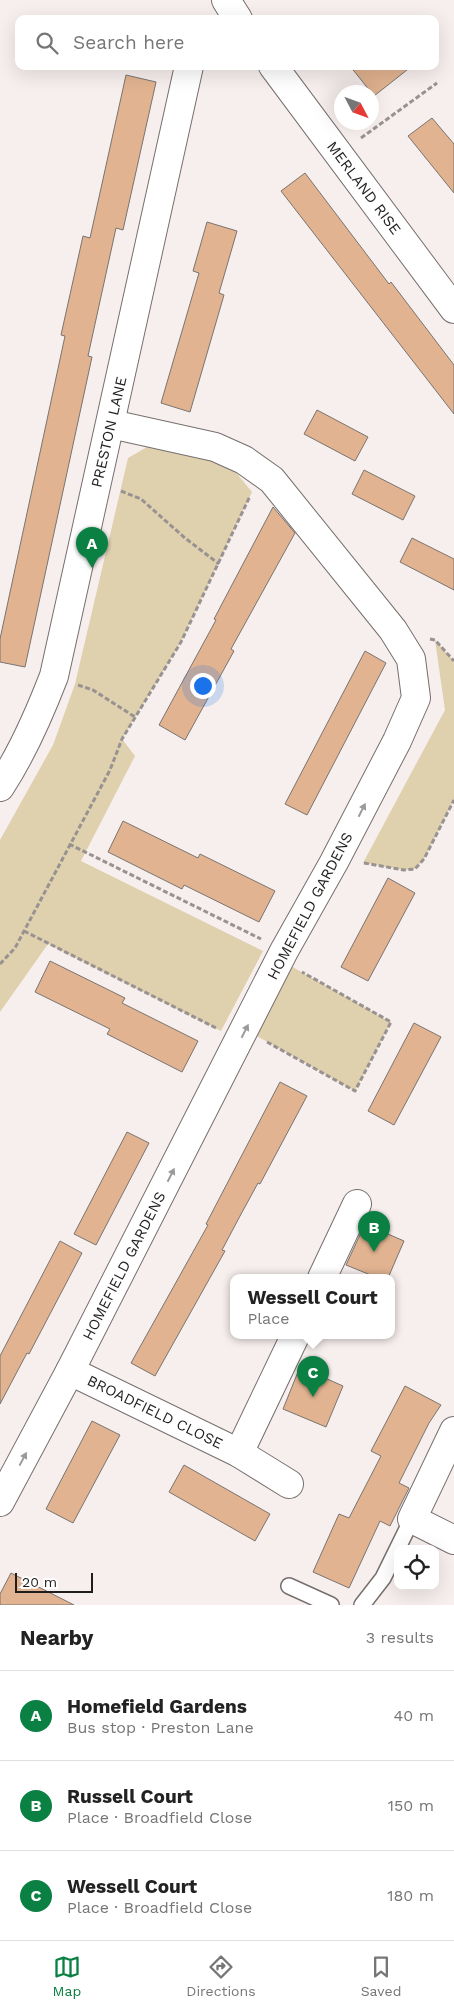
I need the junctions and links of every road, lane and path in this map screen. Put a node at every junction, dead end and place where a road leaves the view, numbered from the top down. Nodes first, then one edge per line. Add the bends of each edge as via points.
1 (188, 70) edge
2 (276, 70) edge
3 (437, 83) dead end
4 (339, 154) junction
5 (454, 309) edge
6 (111, 424) junction
7 (263, 474) junction
8 (97, 483) junction
9 (218, 564) junction
10 (54, 676) junction
11 (135, 717) junction
12 (0, 787) edge
13 (454, 800) edge
14 (69, 844) junction
15 (334, 862) junction
16 (24, 931) junction
17 (282, 955) junction
18 (0, 964) edge
19 (243, 1035) junction
20 (357, 1204) dead end
21 (324, 1274) edge
22 (294, 1339) edge
23 (70, 1371) junction
24 (454, 1431) edge
25 (240, 1453) junction
26 (289, 1484) dead end
27 (0, 1502) edge
28 (412, 1519) junction
29 (454, 1540) edge
30 (289, 1586) dead end
31 (331, 1605) edge
32 (362, 1605) edge

1 - 6 street, PRESTON LANE
2 - 4 street, MERLAND RISE
3 - 4 path
4 - 5 street, MERLAND RISE
6 - 7 street, HOMEFIELD GARDENS via 215,447 244,460
6 - 8 street, PRESTON LANE
7 - 9 path
15 -> 7 street, HOMEFIELD GARDENS via 398,740 416,698 411,659 393,630 272,480
8 - 9 path via 141,499
8 - 10 street, PRESTON LANE
9 - 11 path via 181,642
10 - 11 path via 93,690
10 - 12 street, PRESTON LANE via 36,723
11 - 14 path
13 - 15 path via 424,859 415,869
14 - 16 path
14 - 17 path
15 - 17 street, HOMEFIELD GARDENS
16 - 18 path via 15,948
16 - 19 path
19 -> 17 street, HOMEFIELD GARDENS
17 - 19 path via 392,1022 355,1091
23 -> 19 street, HOMEFIELD GARDENS
20 - 21 street
22 - 25 street, BROADFIELD CLOSE
23 - 25 street, BROADFIELD CLOSE
27 -> 23 street, HOMEFIELD GARDENS
24 - 28 street
25 - 26 street, BROADFIELD CLOSE
28 - 29 street
28 - 32 lane via 382,1578
30 - 31 lane

